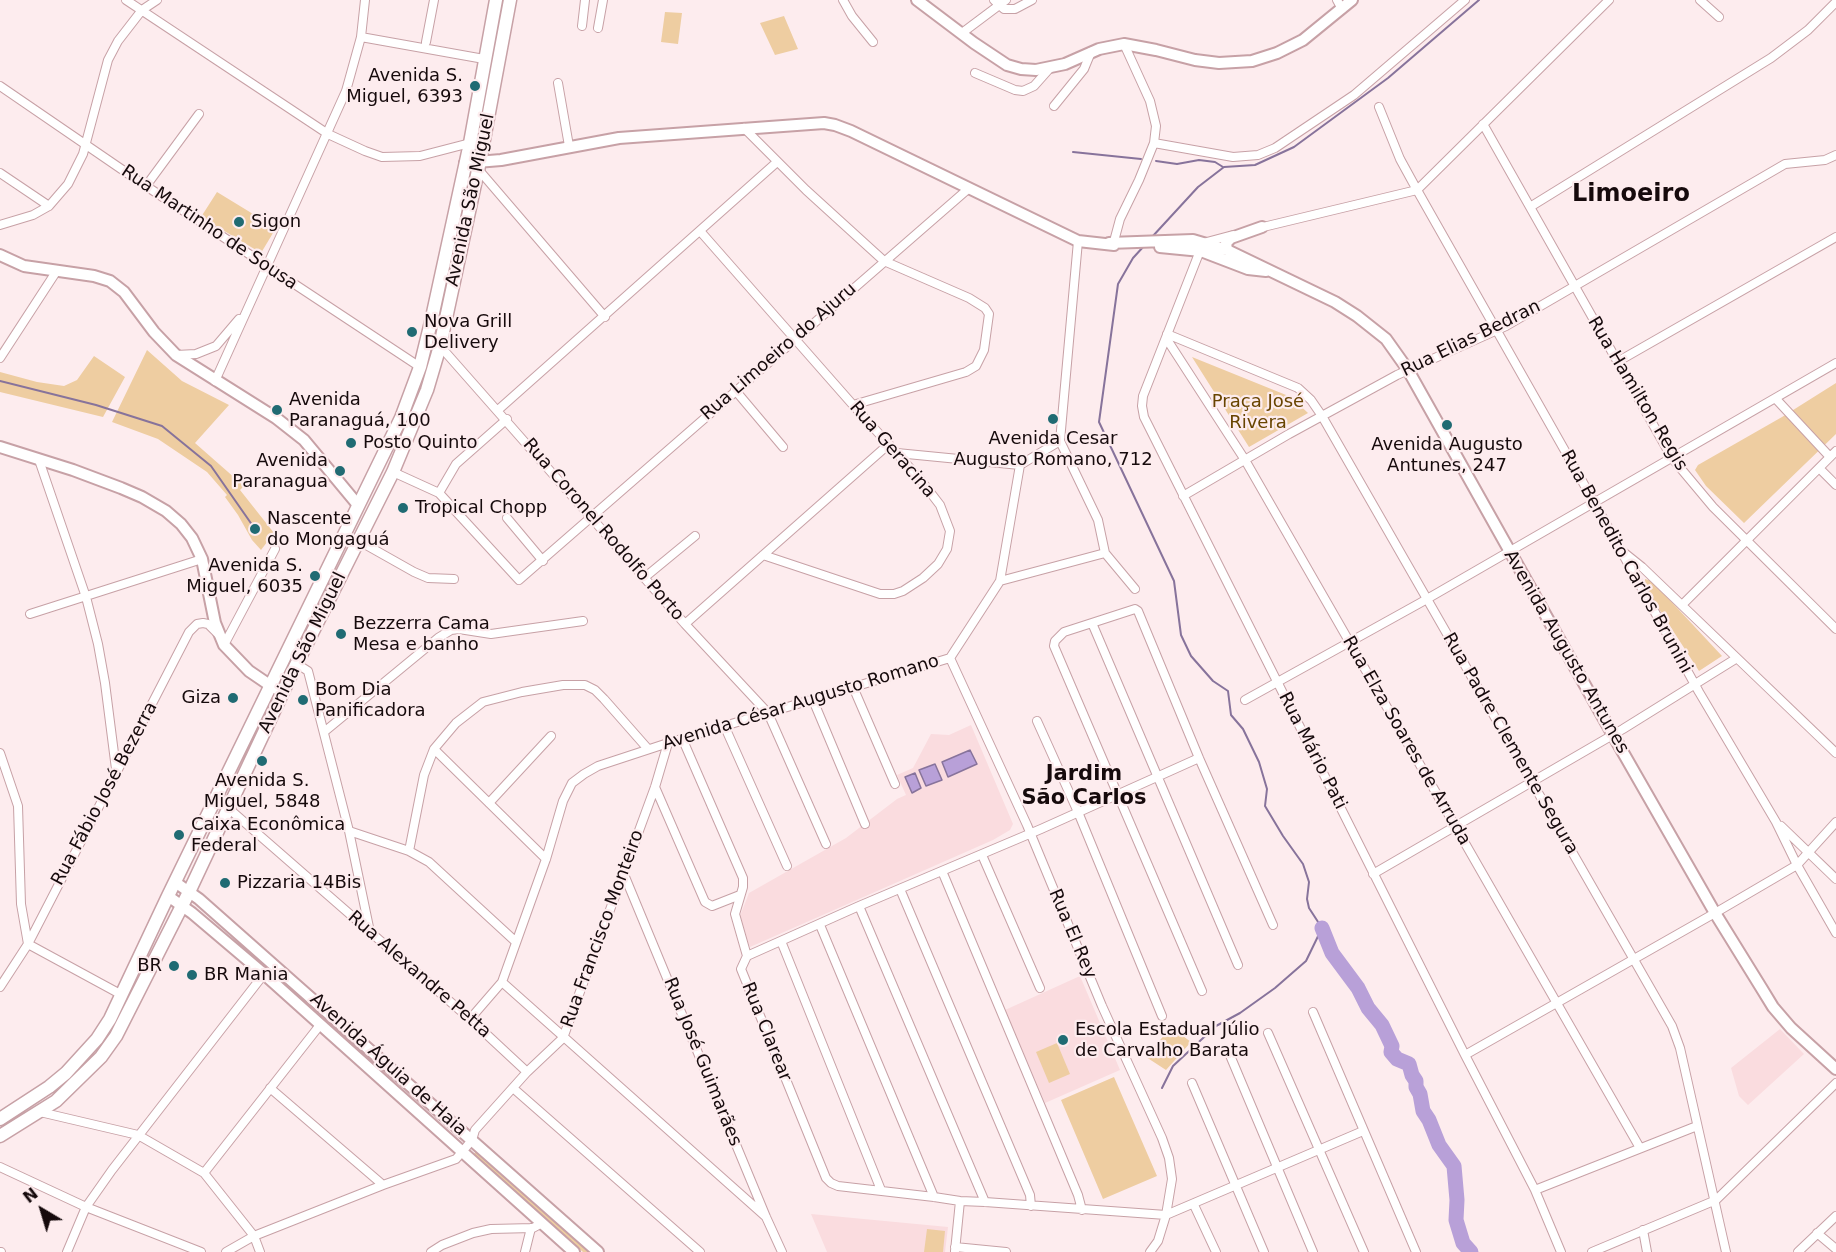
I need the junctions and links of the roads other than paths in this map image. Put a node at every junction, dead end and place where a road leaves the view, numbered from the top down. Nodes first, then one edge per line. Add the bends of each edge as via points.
1 (126, 0) edge
2 (158, 0) edge
3 (364, 0) edge
4 (435, 0) edge
5 (496, 0) edge
6 (510, 0) edge
7 (585, 0) edge
8 (603, 0) edge
9 (843, 0) edge
10 (917, 0) edge
11 (1032, 0) edge
12 (1352, 0) edge
13 (1465, 0) edge
14 (1609, 0) edge
15 (1700, 0) edge
16 (1000, 2) edge
17 (1836, 2) edge
18 (1339, 4) edge
19 (142, 10) junction
20 (1719, 17) dead end
21 (582, 26) dead end
22 (598, 28) dead end
23 (962, 33) junction
24 (361, 37) junction
25 (426, 42) dead end
26 (873, 42) dead end
27 (1124, 44) junction
28 (1091, 52) junction
29 (484, 59) junction
30 (1050, 68) junction
31 (975, 73) dead end
32 (558, 83) dead end
33 (0, 86) edge
34 (1053, 106) dead end
35 (1379, 107) dead end
36 (199, 114) dead end
37 (1483, 124) junction
38 (744, 128) junction
39 (327, 134) junction
40 (484, 140) junction
41 (470, 143) junction
42 (1154, 143) junction
43 (86, 144) junction
44 (569, 146) junction
45 (1836, 155) edge
46 (465, 162) junction
47 (777, 162) junction
48 (479, 165) junction
49 (0, 173) edge
50 (146, 186) junction
51 (968, 189) junction
52 (1417, 190) junction
53 (49, 206) junction
54 (1530, 207) junction
55 (0, 225) edge
56 (1262, 227) junction
57 (700, 231) junction
58 (1836, 237) edge
59 (1078, 241) junction
60 (1112, 243) junction
61 (1202, 247) junction
62 (1227, 250) junction
63 (0, 255) edge
64 (884, 261) junction
65 (267, 267) junction
66 (1267, 271) junction
67 (56, 272) junction
68 (1574, 286) junction
69 (247, 308) junction
70 (605, 316) junction
71 (1496, 331) junction
72 (1166, 336) junction
73 (794, 339) junction
74 (440, 346) junction
75 (176, 355) junction
76 (0, 358) edge
77 (1617, 362) junction
78 (1836, 363) edge
79 (420, 368) junction
80 (1408, 369) junction
81 (215, 381) junction
82 (735, 390) junction
83 (1776, 399) junction
84 (853, 405) junction
85 (498, 410) junction
86 (1322, 416) junction
87 (507, 419) junction
88 (1060, 441) junction
89 (889, 444) junction
90 (0, 447) edge
91 (783, 447) dead end
92 (897, 453) junction
93 (1833, 454) edge
94 (1672, 458) junction
95 (39, 460) junction
96 (1245, 460) junction
97 (1020, 465) junction
98 (1819, 468) junction
99 (393, 472) junction
100 (1836, 485) edge
101 (439, 493) junction
102 (1183, 496) junction
103 (1594, 502) junction
104 (358, 505) junction
105 (592, 517) junction
106 (507, 518) dead end
107 (695, 536) dead end
108 (361, 537) junction
109 (1746, 541) junction
110 (1618, 548) junction
111 (275, 549) dead end
112 (1509, 552) junction
113 (1105, 553) junction
114 (764, 555) junction
115 (202, 559) junction
116 (543, 561) junction
117 (644, 578) junction
118 (454, 579) dead end
119 (1000, 580) junction
120 (1135, 589) dead end
121 (86, 597) junction
122 (1427, 599) junction
123 (1682, 605) junction
124 (30, 614) dead end
125 (583, 621) dead end
126 (1092, 622) junction
127 (685, 624) junction
128 (1836, 629) edge
129 (222, 640) junction
130 (1349, 643) junction
131 (950, 658) junction
132 (1737, 658) junction
133 (297, 664) junction
134 (1277, 683) junction
135 (1695, 684) junction
136 (271, 686) junction
137 (853, 687) junction
138 (283, 692) junction
139 (813, 700) junction
140 (1245, 700) dead end
141 (768, 713) junction
142 (1037, 721) dead end
143 (724, 725) junction
144 (324, 732) junction
145 (1613, 735) junction
146 (551, 736) dead end
147 (682, 738) junction
148 (668, 743) junction
149 (434, 749) junction
150 (648, 749) junction
151 (0, 753) edge
152 (1836, 753) edge
153 (1198, 758) junction
154 (116, 771) junction
155 (1158, 776) junction
156 (1531, 782) junction
157 (895, 784) dead end
158 (655, 787) junction
159 (1118, 794) junction
160 (489, 803) junction
161 (227, 807) junction
162 (1078, 812) junction
163 (1776, 822) junction
164 (1836, 822) edge
165 (865, 824) dead end
166 (1454, 825) junction
167 (348, 831) junction
168 (1030, 834) junction
169 (826, 844) dead end
170 (409, 851) junction
171 (1808, 852) junction
172 (982, 855) junction
173 (546, 859) junction
174 (1797, 865) junction
175 (787, 866) dead end
176 (623, 872) junction
177 (942, 872) junction
178 (1373, 874) junction
179 (1836, 879) edge
180 (175, 882) junction
181 (900, 889) junction
182 (189, 892) junction
183 (168, 896) junction
184 (740, 896) junction
185 (182, 906) junction
186 (859, 906) junction
187 (1715, 913) junction
188 (820, 924) junction
189 (1273, 925) dead end
190 (370, 932) junction
191 (1836, 933) edge
192 (782, 941) junction
193 (516, 942) junction
194 (28, 944) junction
195 (747, 956) junction
196 (1633, 960) junction
197 (1238, 964) dead end
198 (264, 974) junction
199 (502, 982) junction
200 (0, 987) edge
201 (1040, 988) dead end
202 (1202, 991) dead end
203 (122, 995) junction
204 (1556, 1003) junction
205 (1313, 1012) dead end
206 (1162, 1016) dead end
207 (470, 1018) junction
208 (320, 1025) junction
209 (1268, 1033) dead end
210 (563, 1038) junction
211 (1229, 1053) dead end
212 (1465, 1055) junction
213 (1836, 1069) edge
214 (528, 1072) junction
215 (1192, 1083) dead end
216 (1836, 1083) edge
217 (270, 1088) junction
218 (513, 1088) junction
219 (40, 1112) junction
220 (0, 1119) edge
221 (1697, 1126) junction
222 (1363, 1131) junction
223 (138, 1135) junction
224 (0, 1136) edge
225 (471, 1140) junction
226 (1640, 1148) junction
227 (1319, 1151) junction
228 (463, 1153) junction
229 (0, 1167) edge
230 (1277, 1169) junction
231 (204, 1173) junction
232 (383, 1185) junction
233 (1236, 1187) junction
234 (881, 1190) junction
235 (1535, 1190) junction
236 (934, 1197) junction
237 (1716, 1200) junction
238 (960, 1201) junction
239 (985, 1202) junction
240 (1194, 1205) junction
241 (1032, 1206) junction
242 (86, 1207) junction
243 (1082, 1210) junction
244 (1166, 1215) junction
245 (1836, 1216) edge
246 (766, 1217) junction
247 (542, 1223) junction
248 (531, 1228) junction
249 (1643, 1230) junction
250 (1817, 1233) junction
251 (254, 1236) junction
252 (441, 1249) edge
253 (1836, 1249) edge
254 (955, 1250) edge
255 (67, 1252) edge
256 (201, 1252) edge
257 (226, 1252) edge
258 (260, 1252) edge
259 (431, 1252) edge
260 (525, 1252) edge
261 (574, 1252) edge
262 (598, 1252) edge
263 (700, 1252) edge
264 (782, 1252) edge
265 (1006, 1252) edge
266 (1149, 1252) edge
267 (1216, 1252) edge
268 (1264, 1252) edge
269 (1313, 1252) edge
270 (1364, 1252) edge
271 (1416, 1252) edge
272 (1561, 1252) edge
273 (1592, 1252) edge
274 (1647, 1252) edge
275 (1726, 1252) edge
276 (1798, 1252) edge

1 - 19 street
2 - 19 street
3 - 24 street
4 - 25 street
5 - 29 main road, Avenida São Miguel
6 - 40 main road, Avenida São Miguel
7 - 21 street
8 - 22 street
9 - 26 street
10 - 23 street
11 - 16 street via 1015,9 1004,9
12 - 18 street
13 - 42 street via 1354,95 1275,148 1258,155 1233,157
14 - 37 street
15 - 20 street
16 - 23 street
17 - 54 street via 1771,58
18 - 27 street via 1303,40 1277,54 1252,61 1195,60
19 - 39 street
19 - 43 street via 108,60
23 - 30 street via 1007,65 1021,69
24 - 29 street
24 - 39 street via 346,91
27 - 28 street
27 - 42 street via 1152,108
28 - 30 street
28 - 34 street via 1084,69
29 - 41 main road, Avenida São Miguel
30 - 31 street via 1034,86 1023,91
32 - 44 street
33 - 43 street, Rua Martinho de Sousa
35 - 52 street, Rua Benedito Carlos Brunini
36 - 50 street
37 - 52 street
37 - 54 street, Rua Hamilton Regis
38 - 44 street
38 - 47 street
38 - 51 street via 836,125
39 - 41 street via 382,157 420,156
39 - 65 street
40 - 41 street
40 - 48 main road, Avenida São Miguel
41 - 46 main road, Avenida São Miguel
42 - 60 street
43 - 50 street, Rua Martinho de Sousa
43 - 53 street via 68,184
44 - 48 street
45 - 68 street, Rua Elias Bedran via 1825,160 1790,162
46 - 48 street
46 - 79 main road, Avenida São Miguel
47 - 57 street
47 - 64 street
48 - 70 street
48 - 74 main road, Avenida São Miguel
49 - 53 street
50 - 65 street, Rua Martinho de Sousa
51 - 59 street
51 - 64 street, Rua Limoeiro do Ajuru
52 - 56 street
52 - 71 street, Rua Benedito Carlos Brunini
53 - 55 street
54 - 68 street, Rua Hamilton Regis
56 - 61 street
56 - 62 street via 1231,238 1226,243
57 - 70 street
57 - 73 street, Rua Geracina
58 - 77 street
59 - 60 street, Avenida Augusto Antunes
59 - 88 street
60 - 61 street, Avenida Augusto Antunes via 1193,240
61 - 62 street, Avenida Augusto Antunes
61 - 66 street, Avenida Augusto Antunes via 1248,269
61 - 72 street, Rua Mário Pati
62 - 66 street, Avenida Augusto Antunes
63 - 67 street via 24,266
64 - 73 street, Rua Limoeiro do Ajuru
64 - 84 street via 985,308 989,314 984,350 976,366 966,372
65 - 69 street
65 - 79 street, Rua Martinho de Sousa
66 - 80 street, Avenida Augusto Antunes via 1357,316 1386,339
67 - 75 street via 110,281 124,292
67 - 76 street
68 - 71 street, Rua Elias Bedran
68 - 77 street, Rua Hamilton Regis
69 - 75 street via 216,346 196,354
69 - 81 street
70 - 85 street
71 - 80 street, Rua Elias Bedran
71 - 103 street, Rua Benedito Carlos Brunini
72 - 86 street, Rua Padre Clemente Segura via 1298,388
72 - 96 street, Rua Elza Soares de Arruda
72 - 102 street, Rua Mário Pati via 1142,406 1143,417
73 - 82 street, Rua Limoeiro do Ajuru
73 - 84 street, Rua Geracina
74 - 85 street, Rua Coronel Rodolfo Porto
74 - 99 main road, Avenida São Miguel via 428,390
75 - 81 street
77 - 94 street, Rua Hamilton Regis
78 - 83 street
79 - 104 main road, Avenida São Miguel via 397,427
80 - 86 street, Rua Elias Bedran
80 - 112 street, Avenida Augusto Antunes
81 - 104 street via 304,440
82 - 91 street
82 - 105 street, Rua Limoeiro do Ajuru
83 - 93 street
83 - 94 street
84 - 89 street, Rua Geracina
85 - 87 street, Rua Coronel Rodolfo Porto
86 - 96 street, Rua Elias Bedran
86 - 122 street, Rua Padre Clemente Segura
87 - 101 street via 456,464
87 - 105 street, Rua Coronel Rodolfo Porto
88 - 97 street
88 - 113 street via 1098,520
89 - 92 street, Rua Geracina
89 - 114 street
90 - 95 street
92 - 97 street
92 - 114 street, Rua Geracina via 940,505 950,531 947,549 923,578 903,591 880,594
93 - 98 street
94 - 103 street
94 - 109 street, Rua Hamilton Regis
95 - 115 street via 121,488 166,511 192,538
95 - 121 street
96 - 102 street, Rua Elias Bedran
96 - 130 street, Rua Elza Soares de Arruda
97 - 119 street, Avenida César Augusto Romano
98 - 100 street
98 - 109 street
99 - 101 street
99 - 108 main road, Avenida São Miguel
101 - 116 street, Rua Limoeiro do Ajuru via 519,580
102 - 134 street, Rua Mário Pati
103 - 110 street, Rua Benedito Carlos Brunini
103 - 112 street
104 - 108 main road via 363,516
104 - 136 main road, Avenida São Miguel
105 - 116 street, Rua Limoeiro do Ajuru
105 - 117 street, Rua Coronel Rodolfo Porto
106 - 116 street
107 - 117 street
108 - 118 street via 414,572 428,578
108 - 133 main road, Avenida São Miguel
109 - 123 street
109 - 128 street, Rua Hamilton Regis
110 - 123 street
110 - 135 street, Rua Benedito Carlos Brunini
111 - 129 street
112 - 122 street
112 - 145 street, Avenida Augusto Antunes
113 - 119 street
113 - 120 street
114 - 127 street
115 - 121 street
115 - 129 street
117 - 127 street, Rua Coronel Rodolfo Porto
119 - 131 street, Avenida César Augusto Romano
121 - 124 street
121 - 154 street via 105,683
122 - 130 street
122 - 156 street, Rua Padre Clemente Segura
123 - 132 street
125 - 144 street via 491,634 451,630
126 - 153 street via 1138,611
126 - 155 street
126 - 159 street via 1064,632 1054,646
127 - 141 street, Rua Coronel Rodolfo Porto
129 - 136 street via 239,663
129 - 154 street, Rua Fábio José Bezerra via 208,624 197,624 189,632
130 - 134 street
130 - 166 street, Rua Elza Soares de Arruda
131 - 137 street, Avenida César Augusto Romano
131 - 168 street, Rua El Rey
132 - 135 street
132 - 152 street
133 - 138 main road, Avenida São Miguel
133 - 144 street via 308,671
134 - 140 street
134 - 178 street, Rua Mário Pati
135 - 145 street
135 - 163 street, Rua Benedito Carlos Brunini
136 - 138 street
136 - 180 main road, Avenida São Miguel
137 - 139 street, Avenida César Augusto Romano
137 - 157 street
138 - 161 main road, Avenida São Miguel
139 - 141 street, Avenida César Augusto Romano
139 - 165 street
141 - 143 street, Avenida César Augusto Romano
141 - 169 street, Rua Coronel Rodolfo Porto
142 - 162 street
143 - 147 street, Avenida César Augusto Romano
143 - 175 street
144 - 167 street
145 - 156 street
145 - 187 street, Avenida Augusto Antunes
146 - 160 street
147 - 148 street, Avenida César Augusto Romano
147 - 184 street via 743,878
148 - 150 street, Avenida César Augusto Romano
148 - 158 street, Rua Francisco Monteiro
149 - 150 street via 456,723 483,702 498,696 575,685 595,690
149 - 160 street
149 - 170 street via 424,775
150 - 173 street, Avenida César Augusto Romano via 598,766 572,783
151 - 194 street via 18,806 21,904
153 - 155 street, Rua Clarear
153 - 189 street
154 - 194 street, Rua Fábio José Bezerra
155 - 159 street, Rua Clarear
155 - 197 street
156 - 166 street
156 - 196 street, Rua Padre Clemente Segura
158 - 176 street, Rua Francisco Monteiro
158 - 184 street via 705,902 712,906
159 - 162 street, Rua Clarear
159 - 202 street
160 - 173 street
161 - 182 main road, Avenida São Miguel
161 - 190 street, Rua Alexandre Petta
162 - 168 street, Rua Clarear
162 - 206 street
163 - 171 street
163 - 174 street, Rua Benedito Carlos Brunini
164 - 171 street
166 - 178 street
166 - 204 street, Rua Elza Soares de Arruda
167 - 170 street
167 - 190 street
168 - 172 street, Rua Clarear
168 - 244 street, Rua El Rey via 1169,1158 1172,1179
170 - 193 street via 446,876
171 - 174 street
171 - 179 street
172 - 177 street, Rua Clarear
172 - 201 street
173 - 193 street, Avenida César Augusto Romano
174 - 187 street
174 - 191 street, Rua Benedito Carlos Brunini
176 - 210 street, Rua Francisco Monteiro
176 - 246 street, Rua José Guimarães
177 - 181 street, Rua Clarear
177 - 243 street
178 - 212 street, Rua Mário Pati
180 - 182 street, Avenida Águia de Haia
180 - 183 main road, Avenida São Miguel
181 - 186 street, Rua Clarear
181 - 241 street
182 - 185 main road, Avenida São Miguel
182 - 225 street, Avenida Águia de Haia
183 - 185 street, Avenida Águia de Haia
183 - 203 main road, Avenida São Miguel
184 - 195 street via 735,914
185 - 198 street, Avenida Águia de Haia
185 - 219 main road, Avenida São Miguel via 116,1036 74,1085
186 - 188 street, Rua Clarear
186 - 239 street
187 - 196 street
187 - 213 street, Avenida Augusto Antunes via 1773,1007
188 - 192 street, Rua Clarear
188 - 236 street
190 - 207 street, Rua Alexandre Petta
192 - 195 street, Rua Clarear
192 - 234 street
193 - 199 street, Avenida César Augusto Romano
194 - 200 street, Rua Fábio José Bezerra
194 - 203 street
195 - 234 street, Rua Clarear via 741,969 826,1178 838,1186
196 - 204 street
196 - 221 street, Rua Padre Clemente Segura via 1672,1026
198 - 208 street, Avenida Águia de Haia
198 - 223 street
199 - 207 street, Avenida César Augusto Romano
199 - 210 street
203 - 220 main road, Avenida São Miguel via 82,1057 49,1088
204 - 212 street
204 - 226 street, Rua Elza Soares de Arruda
205 - 222 street
207 - 214 street, Rua Alexandre Petta
208 - 217 street
208 - 228 street, Avenida Águia de Haia
209 - 227 street
210 - 214 street, Rua Francisco Monteiro
210 - 246 street
211 - 230 street
212 - 235 street, Rua Mário Pati
214 - 218 street, Rua Francisco Monteiro
215 - 233 street
216 - 237 street
217 - 231 street
217 - 232 street
218 - 225 street, Rua Francisco Monteiro via 475,1130
218 - 263 street
219 - 223 street
219 - 224 main road, Avenida São Miguel
221 - 226 street
221 - 237 street, Rua Padre Clemente Segura
222 - 227 street
222 - 271 street
223 - 231 street
223 - 242 street
225 - 228 street, Rua Francisco Monteiro
225 - 262 street, Avenida Águia de Haia
226 - 235 street
227 - 230 street
227 - 270 street
228 - 232 street via 456,1160
228 - 247 street, Avenida Águia de Haia
229 - 242 street
230 - 233 street
230 - 269 street
231 - 251 street
232 - 251 street
233 - 240 street
233 - 268 street
234 - 236 street, Rua Clarear
235 - 272 street, Rua Mário Pati
236 - 238 street, Rua Clarear
237 - 249 street
237 - 275 street, Rua Padre Clemente Segura
238 - 239 street, Rua Clarear
238 - 254 street
239 - 241 street, Rua Clarear
240 - 244 street
240 - 267 street
241 - 243 street, Rua Clarear
242 - 255 street
242 - 256 street
243 - 244 street, Rua Clarear
244 - 266 street, Rua El Rey via 1158,1241
245 - 250 street
246 - 264 street, Rua José Guimarães
247 - 248 street
247 - 261 street, Avenida Águia de Haia
248 - 252 street via 473,1233
248 - 260 street
249 - 273 street
249 - 274 street
250 - 253 street
250 - 276 street
251 - 257 street
251 - 258 street
252 - 259 street
254 - 265 street

